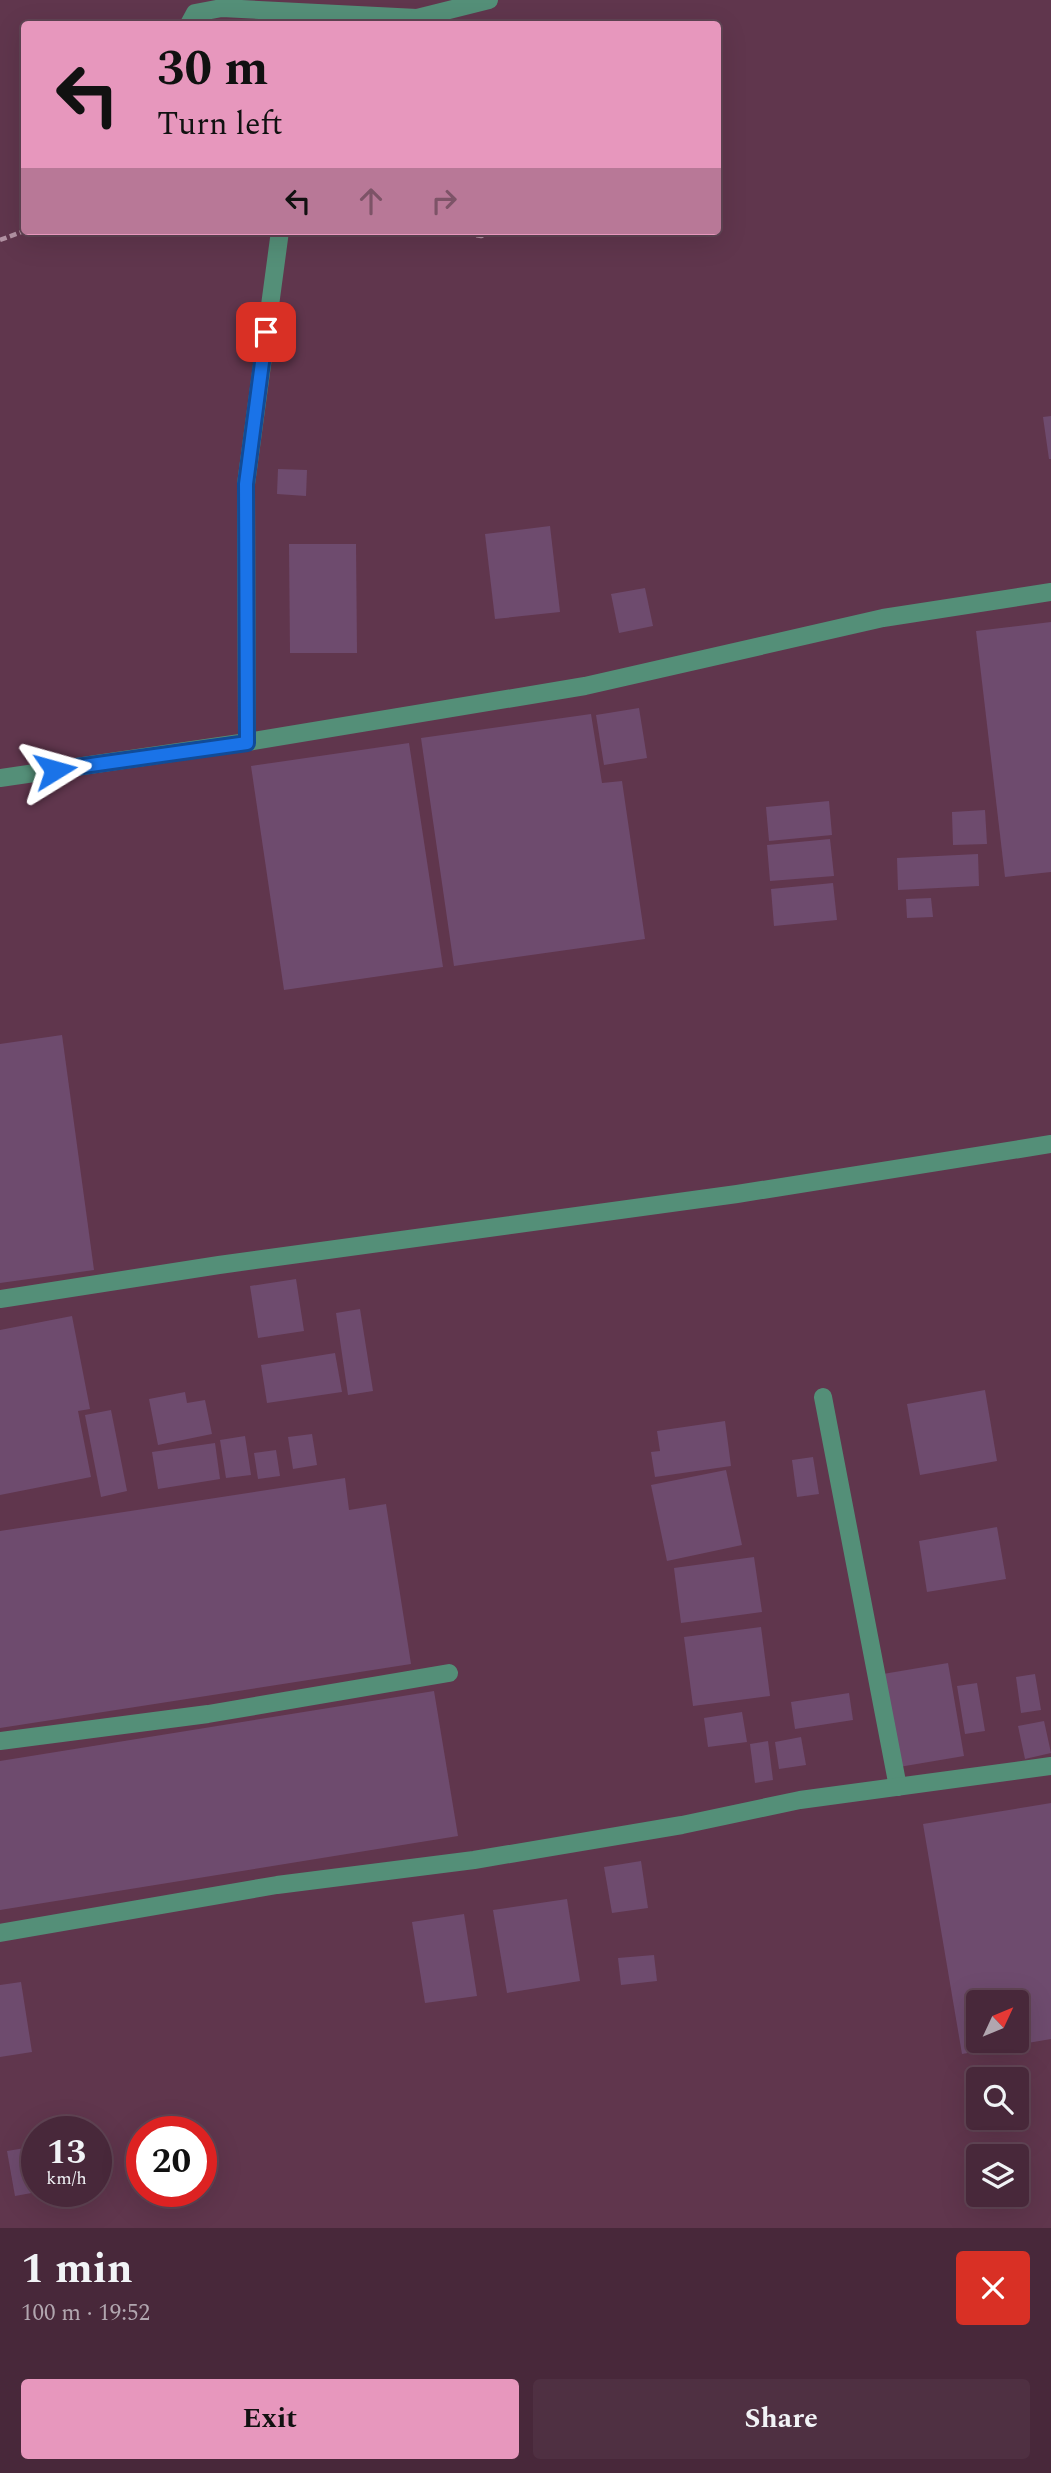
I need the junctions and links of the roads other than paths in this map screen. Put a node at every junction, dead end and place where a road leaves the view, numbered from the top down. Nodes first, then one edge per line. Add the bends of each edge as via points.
1 (489, 0) edge
2 (191, 21) edge
3 (413, 21) edge
4 (279, 235) edge
5 (1051, 592) edge
6 (247, 743) junction
7 (0, 778) edge
8 (1051, 1144) edge
9 (0, 1299) edge
10 (823, 1397) dead end
11 (449, 1673) dead end
12 (0, 1741) edge
13 (1051, 1766) edge
14 (898, 1787) junction
15 (0, 1933) edge

1 - 3 street
2 - 3 street via 195,13 222,8
4 - 6 street via 246,484
5 - 6 street via 883,618 585,686
6 - 7 street
8 - 9 street via 737,1194
10 - 14 street
11 - 12 street via 208,1714
13 - 14 street
14 - 15 street via 800,1800 474,1860 277,1885

